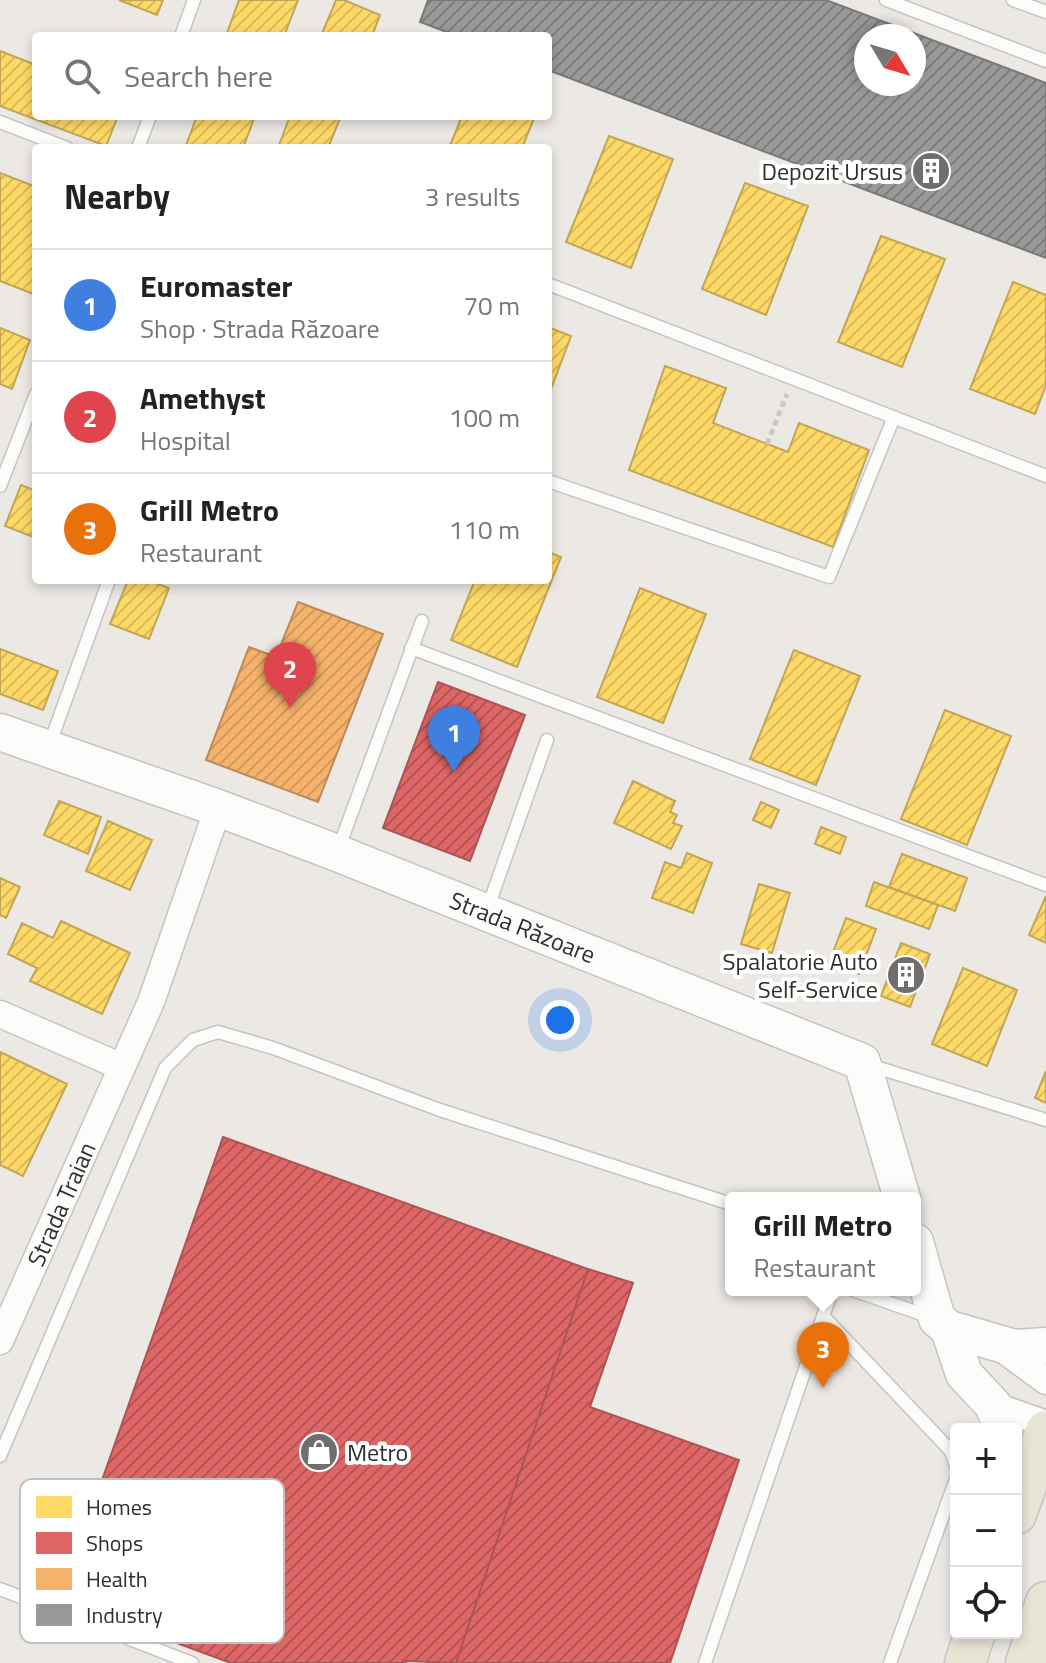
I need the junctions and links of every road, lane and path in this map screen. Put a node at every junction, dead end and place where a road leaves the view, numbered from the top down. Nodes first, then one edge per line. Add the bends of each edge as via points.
1 (194, 0) edge
2 (886, 0) edge
3 (1013, 0) edge
4 (1046, 12) edge
5 (182, 32) edge
6 (1046, 61) edge
7 (148, 120) edge
8 (0, 122) edge
9 (57, 144) edge
10 (140, 144) edge
11 (552, 286) edge
12 (794, 379) junction
13 (32, 404) edge
14 (894, 417) junction
15 (767, 444) dead end
16 (1046, 476) edge
17 (552, 482) edge
18 (0, 486) edge
19 (108, 584) edge
20 (422, 621) dead end
21 (411, 648) junction
22 (0, 732) edge
23 (547, 740) dead end
24 (48, 749) junction
25 (218, 808) junction
26 (337, 853) junction
27 (1046, 885) edge
28 (486, 912) junction
29 (0, 1014) edge
30 (862, 1062) junction
31 (122, 1067) junction
32 (1046, 1120) edge
33 (900, 1192) edge
34 (725, 1202) edge
35 (921, 1260) edge
36 (921, 1293) edge
37 (830, 1296) edge
38 (869, 1296) edge
39 (823, 1316) junction
40 (943, 1324) junction
41 (989, 1340) junction
42 (0, 1341) edge
43 (1046, 1346) edge
44 (1046, 1381) edge
45 (998, 1417) edge
46 (1046, 1424) edge
47 (1046, 1431) edge
48 (950, 1450) edge
49 (0, 1456) edge
50 (950, 1495) edge
51 (1022, 1497) edge
52 (0, 1589) edge
53 (20, 1597) edge
54 (1046, 1602) edge
55 (973, 1639) edge
56 (140, 1643) edge
57 (192, 1663) edge
58 (705, 1663) edge
59 (890, 1663) edge
60 (965, 1663) edge
61 (1026, 1663) edge

1 - 5 lane
2 - 6 lane
3 - 4 lane
7 - 10 lane
8 - 9 lane
11 - 12 lane
12 - 14 lane
12 - 15 path
13 - 18 lane
14 - 16 lane
14 - 17 lane via 829,577
19 - 24 lane
20 - 21 lane
21 - 26 lane
21 - 27 lane
22 - 24 street, Strada Răzoare
23 - 28 lane
24 - 25 street, Strada Răzoare
25 - 26 street, Strada Răzoare
25 - 31 street, Strada Traian via 151,1002
26 - 28 street, Strada Răzoare
28 - 30 street, Strada Răzoare
29 - 31 street
30 - 32 lane, Strada Răzoare
30 - 33 street
31 - 42 street, Strada Traian
34 - 49 lane via 440,1110 273,1048 218,1032 193,1040 165,1068
35 - 40 street
36 - 40 lane
37 - 39 lane
38 - 40 lane
39 - 48 lane
39 - 58 lane
40 - 41 street
40 - 45 street via 964,1374
41 - 43 street via 1015,1348
41 - 44 street
45 - 46 street
47 - 51 main road
50 - 59 lane
52 - 53 lane
54 - 61 main road
55 - 60 main road
56 - 57 lane

